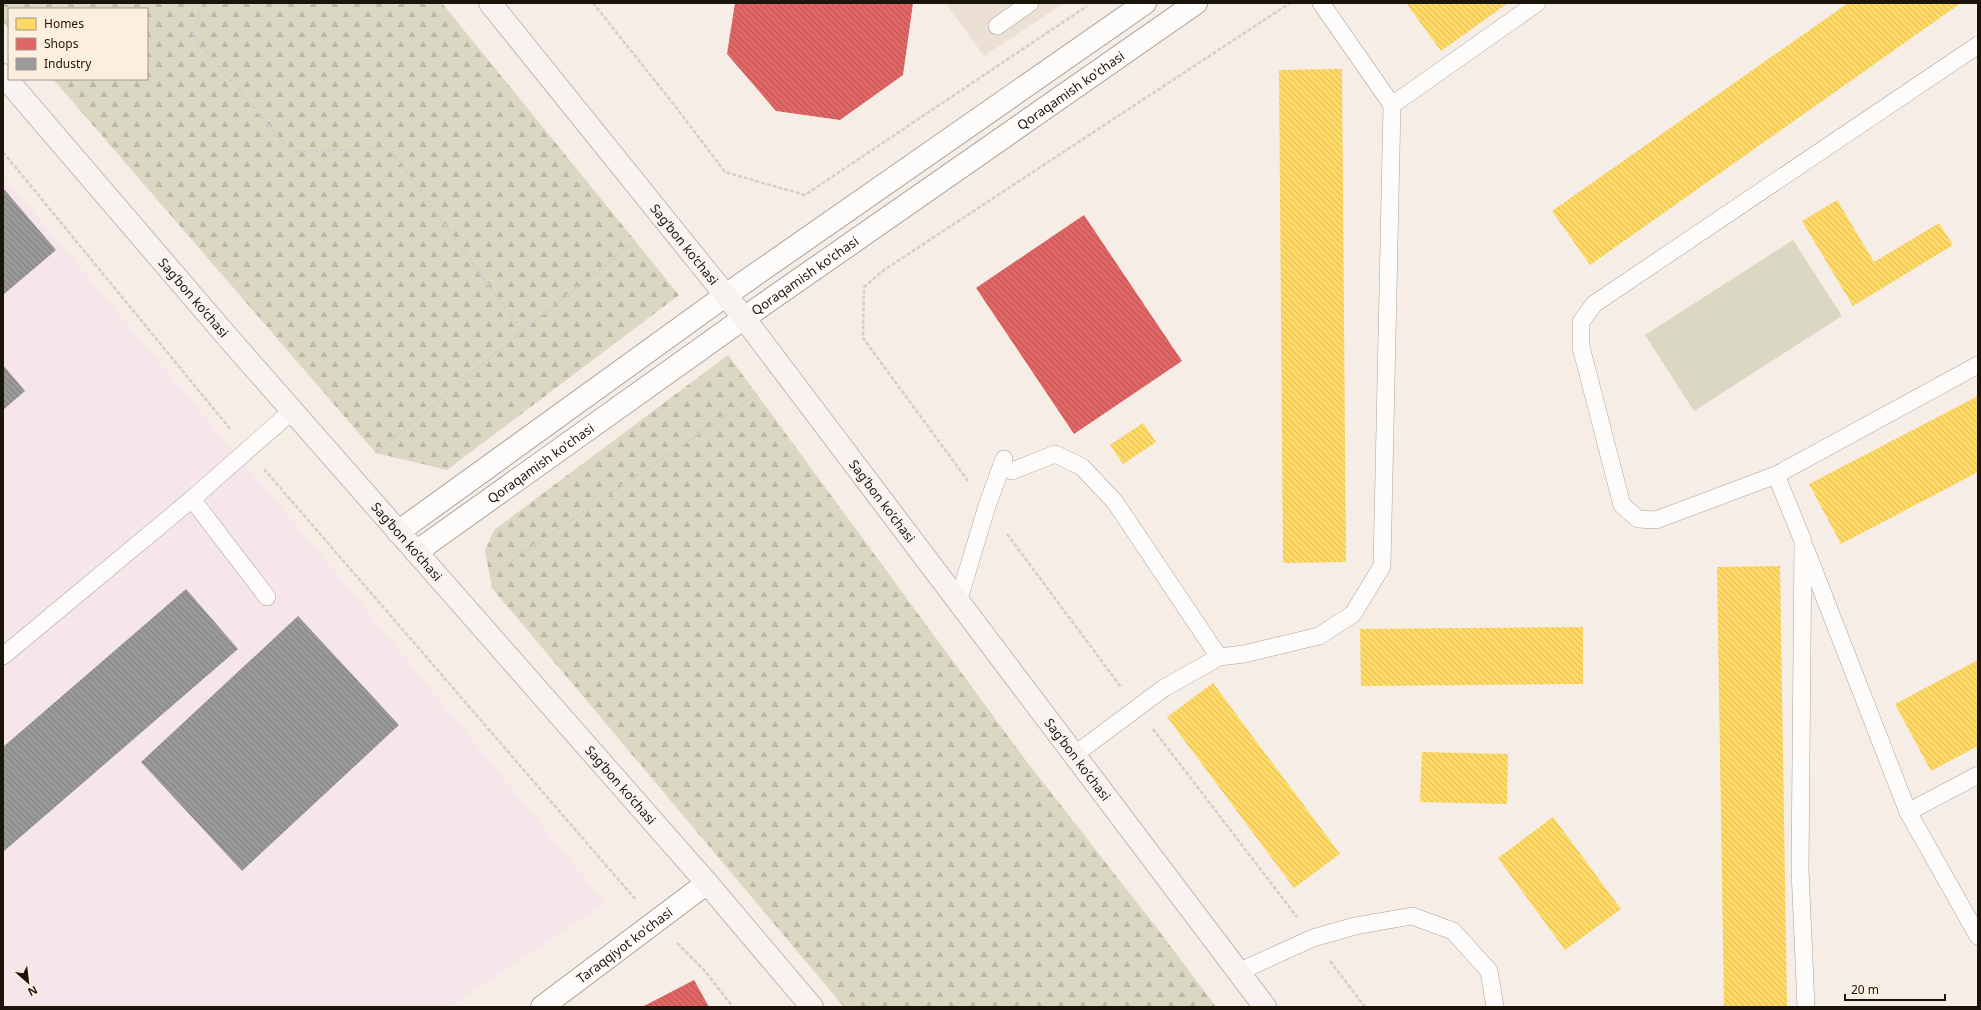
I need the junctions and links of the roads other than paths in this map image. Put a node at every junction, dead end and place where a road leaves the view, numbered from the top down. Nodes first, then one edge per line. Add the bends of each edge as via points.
1 (490, 3) edge
2 (1030, 3) edge
3 (1145, 3) edge
4 (1196, 3) edge
5 (1321, 3) edge
6 (1537, 3) edge
7 (997, 26) dead end
8 (1978, 46) edge
9 (3, 75) edge
10 (1392, 105) junction
11 (726, 295) junction
12 (744, 318) junction
13 (1978, 365) edge
14 (292, 411) junction
15 (1776, 475) junction
16 (192, 499) junction
17 (398, 532) junction
18 (1802, 540) junction
19 (416, 552) junction
20 (267, 597) dead end
21 (958, 602) junction
22 (3, 656) edge
23 (1219, 657) junction
24 (1074, 755) junction
25 (1978, 775) edge
26 (1908, 812) junction
27 (707, 883) junction
28 (1978, 936) edge
29 (1238, 972) junction
30 (542, 1007) edge
31 (812, 1007) edge
32 (1265, 1007) edge
33 (1495, 1007) edge
34 (1806, 1007) edge

1 - 11 main road, Sag’bon ko’chasi
2 - 7 lane
3 - 11 main road
4 - 12 main road, Qoraqamish ko'chasi
5 - 10 lane
6 - 10 lane
8 - 15 lane via 1594,304 1581,322 1581,346 1622,505 1638,519 1656,520
9 - 14 main road, Sag’bon ko’chasi
10 - 23 lane via 1382,566 1353,614 1319,636 1244,654
11 - 12 main road, Sag’bon ko’chasi
11 - 17 main road
12 - 19 main road, Qoraqamish ko'chasi
12 - 21 main road, Sag’bon ko’chasi
13 - 15 lane
14 - 16 lane
14 - 17 main road, Sag’bon ko’chasi
15 - 18 lane
16 - 20 lane
16 - 22 lane
17 - 19 main road, Sag’bon ko’chasi
18 - 26 lane
18 - 34 lane via 1800,869
19 - 27 main road, Sag’bon ko’chasi
21 - 23 lane via 987,506 1008,465 1055,454 1082,467 1115,502
21 - 24 main road, Sag’bon ko’chasi
23 - 24 lane via 1164,688
24 - 29 main road, Sag’bon ko’chasi
25 - 26 lane
26 - 28 lane
27 - 30 main road, Taraqqiyot ko'chasi
27 - 31 main road, Sag’bon ko’chasi
29 - 32 main road, Sag’bon ko’chasi
29 - 33 lane via 1313,938 1355,926 1412,916 1453,931 1489,971

